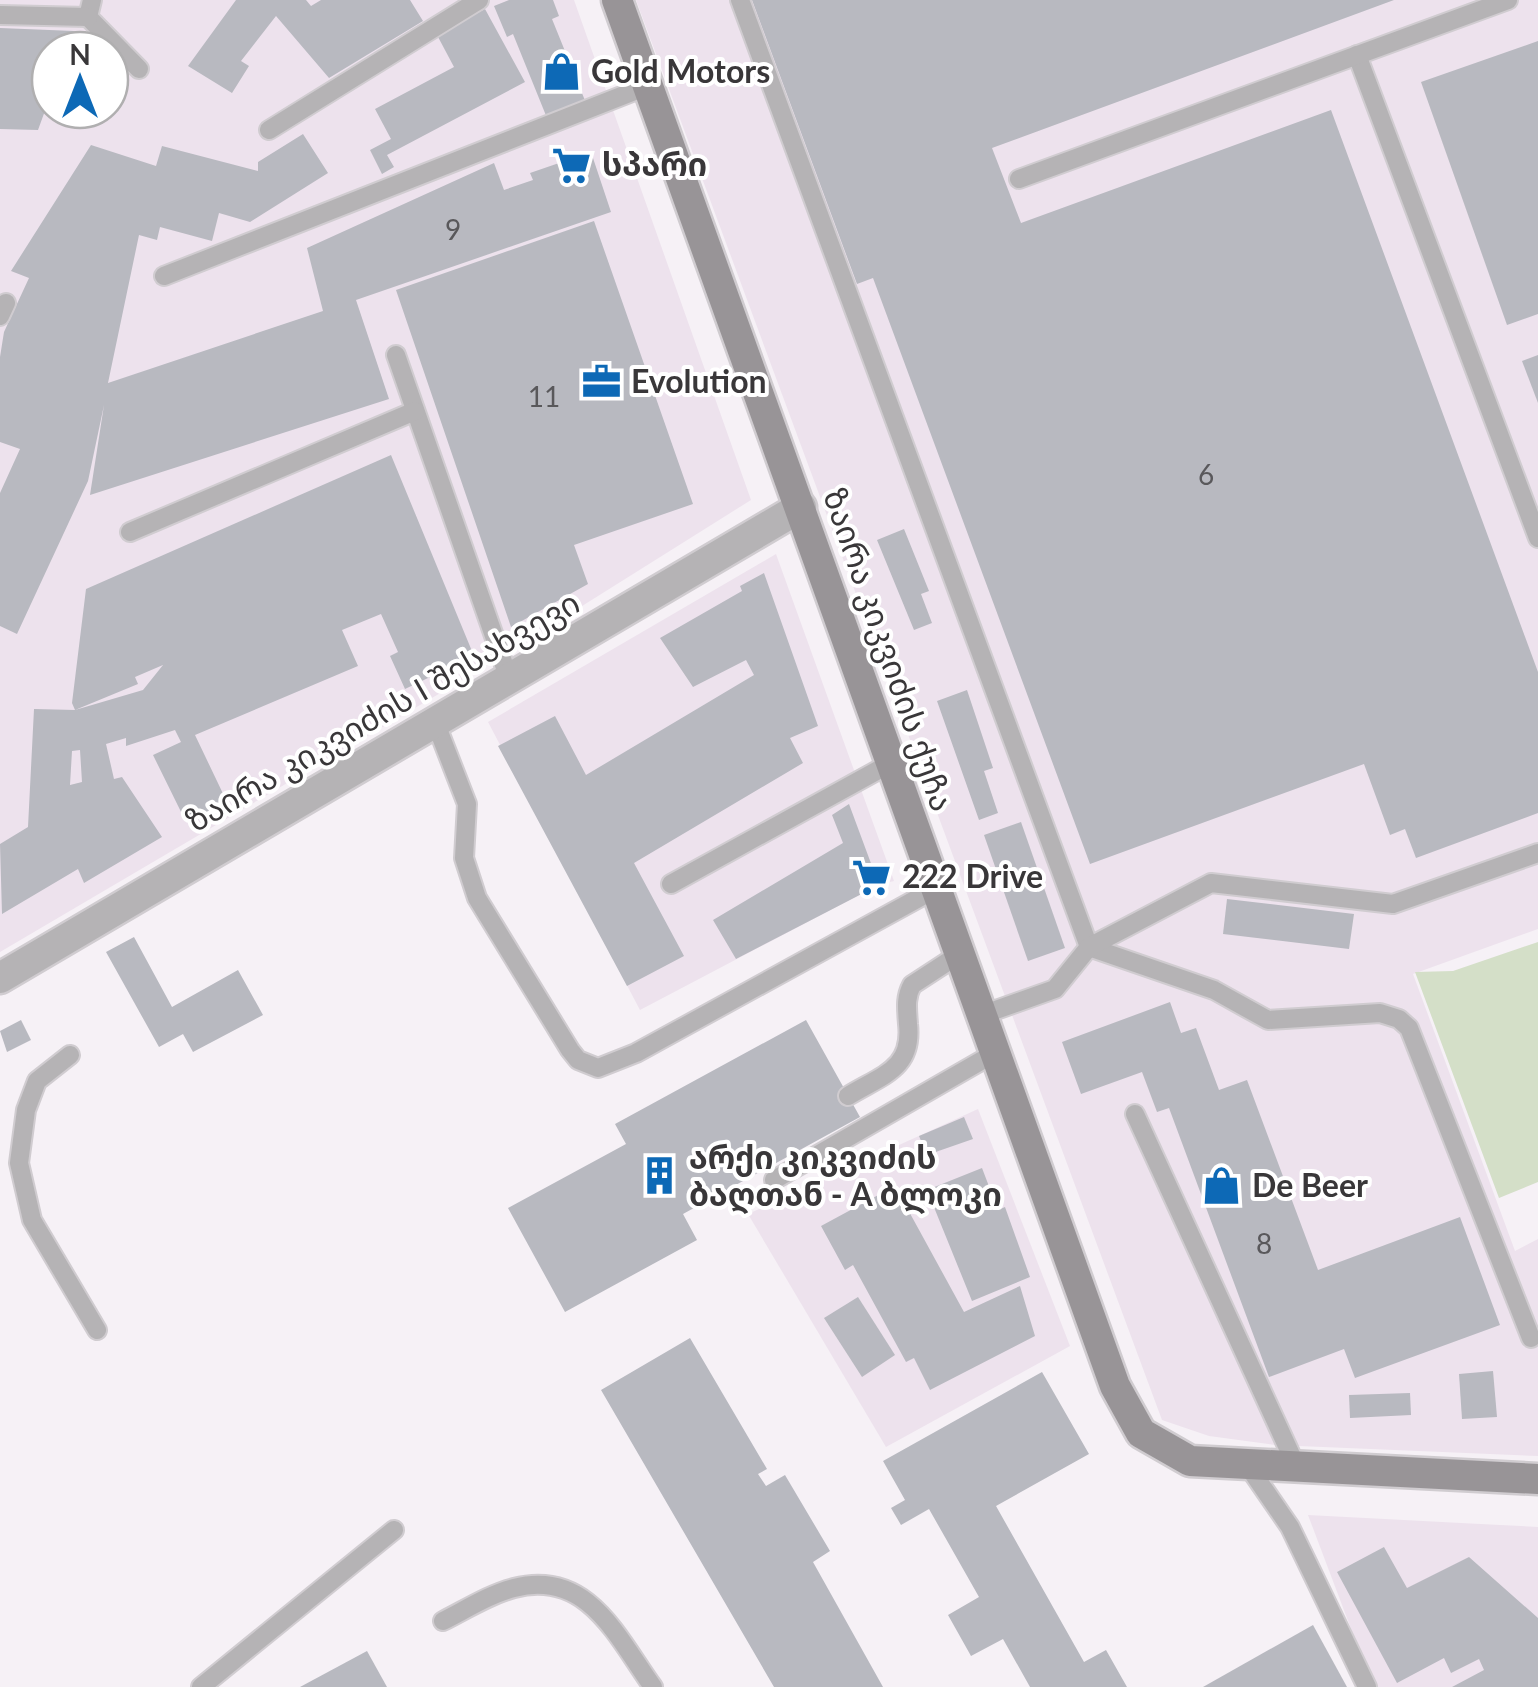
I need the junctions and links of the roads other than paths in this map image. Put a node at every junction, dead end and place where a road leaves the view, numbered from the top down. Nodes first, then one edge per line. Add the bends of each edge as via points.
1 (479, 0) edge
2 (616, 0) edge
3 (740, 0) edge
4 (1508, 0) edge
5 (90, 9) edge
6 (0, 15) edge
7 (1357, 55) junction
8 (138, 69) dead end
9 (647, 86) junction
10 (268, 130) dead end
11 (1019, 178) dead end
12 (164, 276) dead end
13 (396, 354) dead end
14 (415, 411) junction
15 (801, 507) junction
16 (130, 532) dead end
17 (1538, 538) edge
18 (508, 678) junction
19 (436, 724) junction
20 (889, 764) junction
21 (1538, 853) edge
22 (671, 884) dead end
23 (935, 889) junction
24 (1088, 947) junction
25 (958, 956) junction
26 (2, 973) edge
27 (980, 1016) junction
28 (993, 1054) junction
29 (70, 1055) dead end
30 (848, 1096) dead end
31 (1134, 1114) dead end
32 (774, 1180) dead end
33 (97, 1330) dead end
34 (1531, 1338) dead end
35 (1248, 1466) junction
36 (1298, 1470) junction
37 (1538, 1480) edge
38 (394, 1530) dead end
39 (443, 1621) dead end
40 (201, 1687) edge
41 (653, 1687) edge
42 (1367, 1687) edge

1 - 10 lane
2 - 9 street, ზაირა კიკვიძის ქუჩა
3 - 24 lane
4 - 7 lane
5 - 6 lane
5 - 8 lane
7 - 11 lane
7 - 17 lane
9 - 12 lane
9 - 15 street, ზაირა კიკვიძის ქუჩა
13 - 14 lane
14 - 16 lane
14 - 18 lane
15 - 18 street, ზაირა კიკვიძის I შესახვევი
15 - 20 street, ზაირა კიკვიძის ქუჩა
18 - 19 street, ზაირა კიკვიძის I შესახვევი
19 - 23 lane via 468,804 464,858 477,898 570,1050 598,1068
19 - 26 street, ზაირა კიკვიძის I შესახვევი
20 - 22 lane
20 - 23 street, ზაირა კიკვიძის ქუჩა
21 - 24 lane via 1393,904 1211,883
23 - 25 street, ზაირა კიკვიძის ქუჩა
24 - 27 lane via 1054,990
24 - 34 lane via 1214,990 1268,1020 1380,1013 1399,1019 1409,1028
25 - 27 street, ზაირა კიკვიძის ქუჩა
25 - 30 lane via 912,985 903,1061
27 - 28 street, ზაირა კიკვიძის ქუჩა
28 - 32 lane
28 - 35 street, ზაირა კიკვიძის ქუჩა via 1115,1386 1141,1433 1190,1461
29 - 33 lane via 37,1081 19,1163 32,1220
31 - 36 lane
35 - 36 street
35 - 42 lane via 1290,1527
36 - 37 street
38 - 40 lane
39 - 41 lane via 514,1588 560,1587 594,1604

